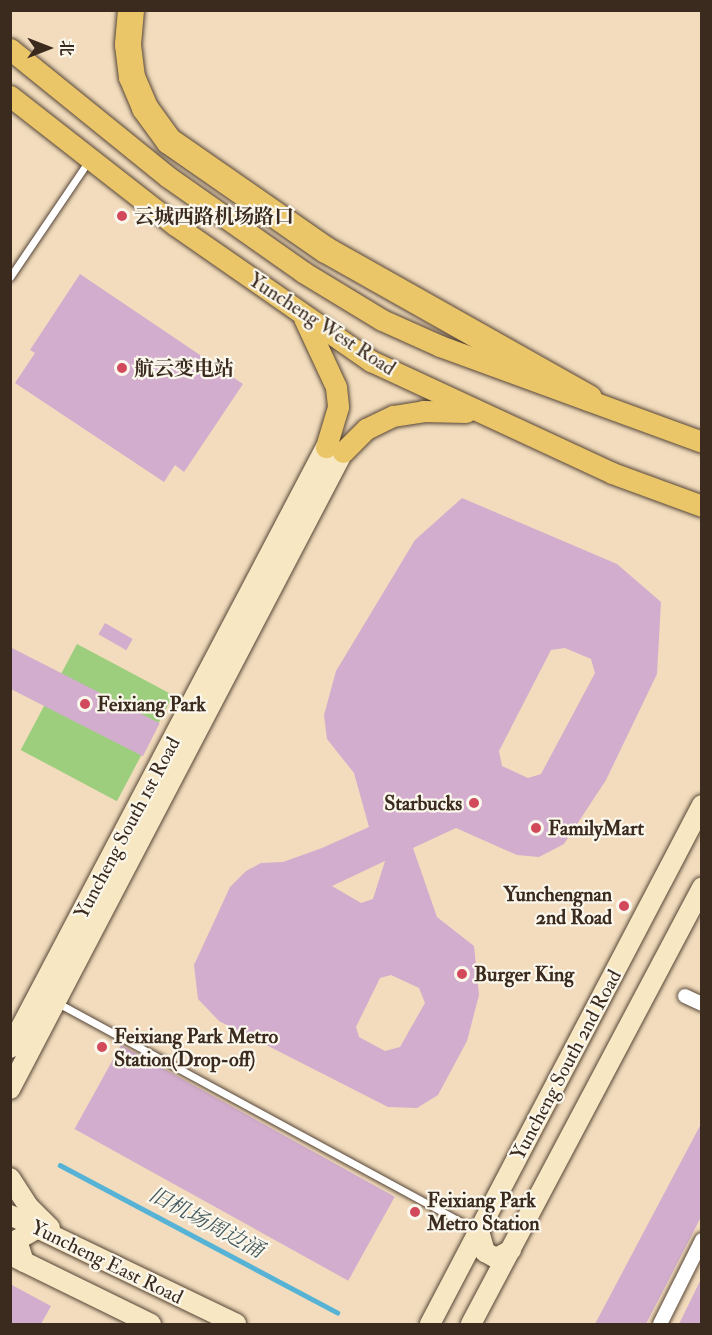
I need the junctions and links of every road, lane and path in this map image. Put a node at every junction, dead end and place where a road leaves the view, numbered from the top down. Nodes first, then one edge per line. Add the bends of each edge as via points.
1 (131, 10) edge
2 (10, 49) edge
3 (10, 96) edge
4 (90, 159) junction
5 (10, 277) edge
6 (303, 315) junction
7 (589, 398) junction
8 (476, 413) junction
9 (702, 442) edge
10 (334, 450) junction
11 (702, 506) edge
12 (702, 805) edge
13 (702, 886) edge
14 (685, 996) dead end
15 (56, 1001) junction
16 (702, 1004) edge
17 (10, 1048) edge
18 (10, 1089) edge
19 (10, 1178) edge
20 (10, 1215) edge
21 (38, 1228) junction
22 (478, 1231) junction
23 (702, 1240) edge
24 (69, 1242) junction
25 (511, 1250) junction
26 (17, 1258) edge
27 (457, 1274) junction
28 (489, 1290) junction
29 (151, 1324) edge
30 (236, 1324) edge
31 (418, 1324) edge
32 (430, 1324) edge
33 (471, 1324) edge
34 (479, 1324) edge
35 (660, 1324) edge

1 - 7 highway via 128,45 132,77 145,108 169,141 326,250
2 - 7 main road, Yuncheng West Road via 168,177 382,320 440,346
3 - 4 main road, Yuncheng West Road
4 - 5 lane
4 - 6 main road, Yuncheng West Road
6 - 8 main road, Yuncheng West Road via 370,361
6 - 10 main road via 336,387
7 - 9 main road, Yuncheng West Road
8 - 10 main road via 423,411 393,416
8 - 11 main road, Yuncheng West Road via 612,474
10 - 15 street, Yuncheng South 1st Road
10 - 17 street, Yuncheng South 1st Road
12 - 22 street, Yuncheng South 2nd Road
13 - 25 street, Yuncheng South 2nd Road
14 - 16 street
15 - 18 street, Yuncheng South 1st Road
15 - 22 lane
19 - 24 street via 39,1220
20 - 21 street, Yuncheng East Road
21 - 24 street, Yuncheng East Road
21 - 26 street via 17,1239
22 - 25 street via 485,1252 496,1258
22 - 27 street, Yuncheng South 2nd Road
23 - 35 street
24 - 30 street, Yuncheng East Road
25 - 28 street, Yuncheng South 2nd Road
26 - 29 street, Yuncheng East Road
27 - 31 street
27 - 32 street, Yuncheng South 2nd Road
28 - 33 street
28 - 34 street

